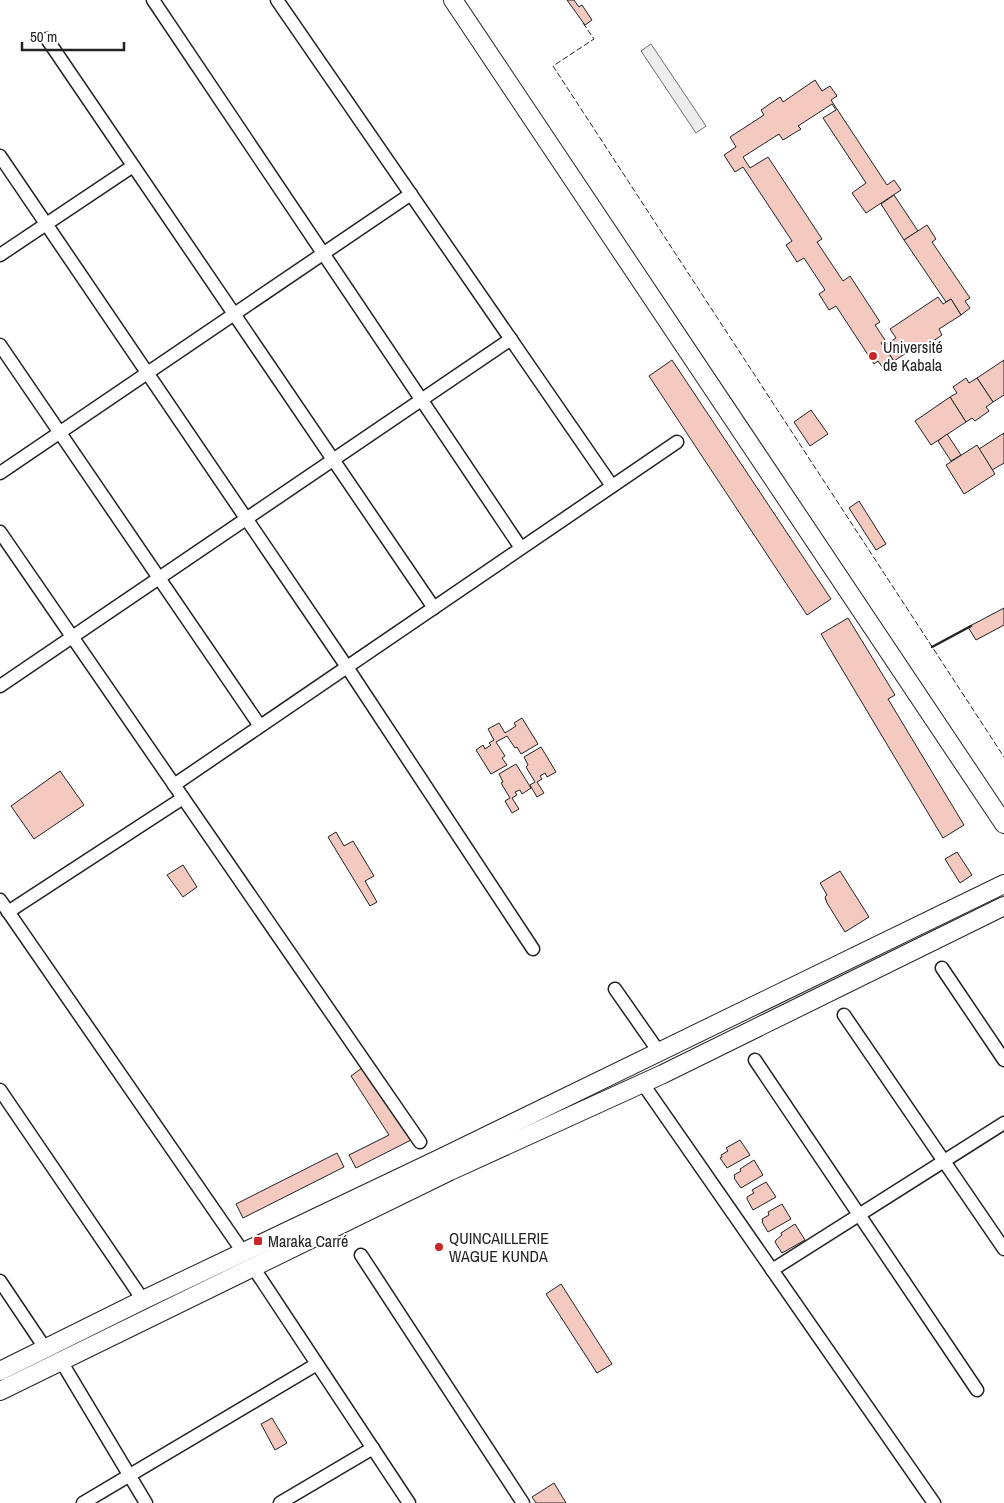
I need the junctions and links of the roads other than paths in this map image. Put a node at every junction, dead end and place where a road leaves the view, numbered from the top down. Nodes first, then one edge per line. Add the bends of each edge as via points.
1 (153, 0) edge
2 (277, 0) edge
3 (454, 0) edge
4 (47, 39) dead end
5 (0, 156) edge
6 (133, 166) junction
7 (411, 194) junction
8 (46, 224) junction
9 (324, 254) junction
10 (0, 255) edge
11 (234, 314) junction
12 (511, 340) junction
13 (0, 345) edge
14 (148, 373) junction
15 (422, 400) junction
16 (60, 433) junction
17 (676, 442) dead end
18 (334, 460) junction
19 (0, 474) edge
20 (612, 486) junction
21 (246, 519) junction
22 (0, 532) edge
23 (522, 548) junction
24 (159, 578) junction
25 (434, 608) junction
26 (72, 637) junction
27 (347, 667) junction
28 (0, 686) edge
29 (260, 726) junction
30 (174, 785) junction
31 (183, 798) junction
32 (1004, 824) edge
33 (1004, 884) edge
34 (0, 900) edge
35 (1004, 906) edge
36 (8, 912) junction
37 (533, 949) dead end
38 (942, 968) dead end
39 (615, 989) dead end
40 (844, 1015) dead end
41 (659, 1052) junction
42 (755, 1060) dead end
43 (1004, 1060) edge
44 (643, 1084) junction
45 (0, 1090) edge
46 (1004, 1123) edge
47 (420, 1142) dead end
48 (944, 1161) junction
49 (859, 1215) junction
50 (1004, 1249) edge
51 (243, 1252) junction
52 (360, 1255) dead end
53 (253, 1267) junction
54 (772, 1270) junction
55 (0, 1281) edge
56 (142, 1300) junction
57 (45, 1348) junction
58 (62, 1361) junction
59 (317, 1364) junction
60 (0, 1371) edge
61 (977, 1390) dead end
62 (0, 1391) edge
63 (373, 1448) junction
64 (129, 1476) junction
65 (83, 1503) edge
66 (146, 1503) edge
67 (280, 1503) edge
68 (409, 1503) edge
69 (523, 1503) edge
70 (934, 1503) edge

1 - 9 street
2 - 7 street
3 - 32 main road
4 - 6 street
5 - 8 street
6 - 8 street
6 - 11 street
7 - 9 street
7 - 12 street
8 - 10 street
8 - 14 street
9 - 11 street
9 - 15 street
11 - 14 street
11 - 18 street
12 - 15 street
12 - 20 street
13 - 16 street
14 - 16 street
14 - 21 street
15 - 18 street
15 - 23 street
16 - 19 street
16 - 24 street
17 - 20 street
18 - 21 street
18 - 25 street
20 - 23 street
21 - 24 street
21 - 27 street
22 - 26 street
23 - 25 street
24 - 26 street
24 - 29 street
25 - 27 street
26 - 28 street
26 - 30 street
27 - 29 street
27 - 37 street
29 - 30 street
30 - 31 street
31 - 36 street
31 - 47 street
33 - 41 main road
34 - 36 street
35 - 44 main road
36 - 51 street
38 - 43 street
39 - 41 street
40 - 48 street
41 - 51 main road
42 - 49 street
44 - 53 main road via 450,1171
44 - 54 street
45 - 56 street
46 - 48 street
48 - 49 street
48 - 50 street
49 - 54 street
49 - 61 street
51 - 56 main road
52 - 69 street
53 - 58 main road
53 - 59 street
54 - 70 street
55 - 57 street
56 - 57 main road
57 - 60 main road
58 - 62 main road
58 - 64 street
59 - 63 street
59 - 64 street
63 - 67 street
63 - 68 street
64 - 65 street
64 - 66 street

